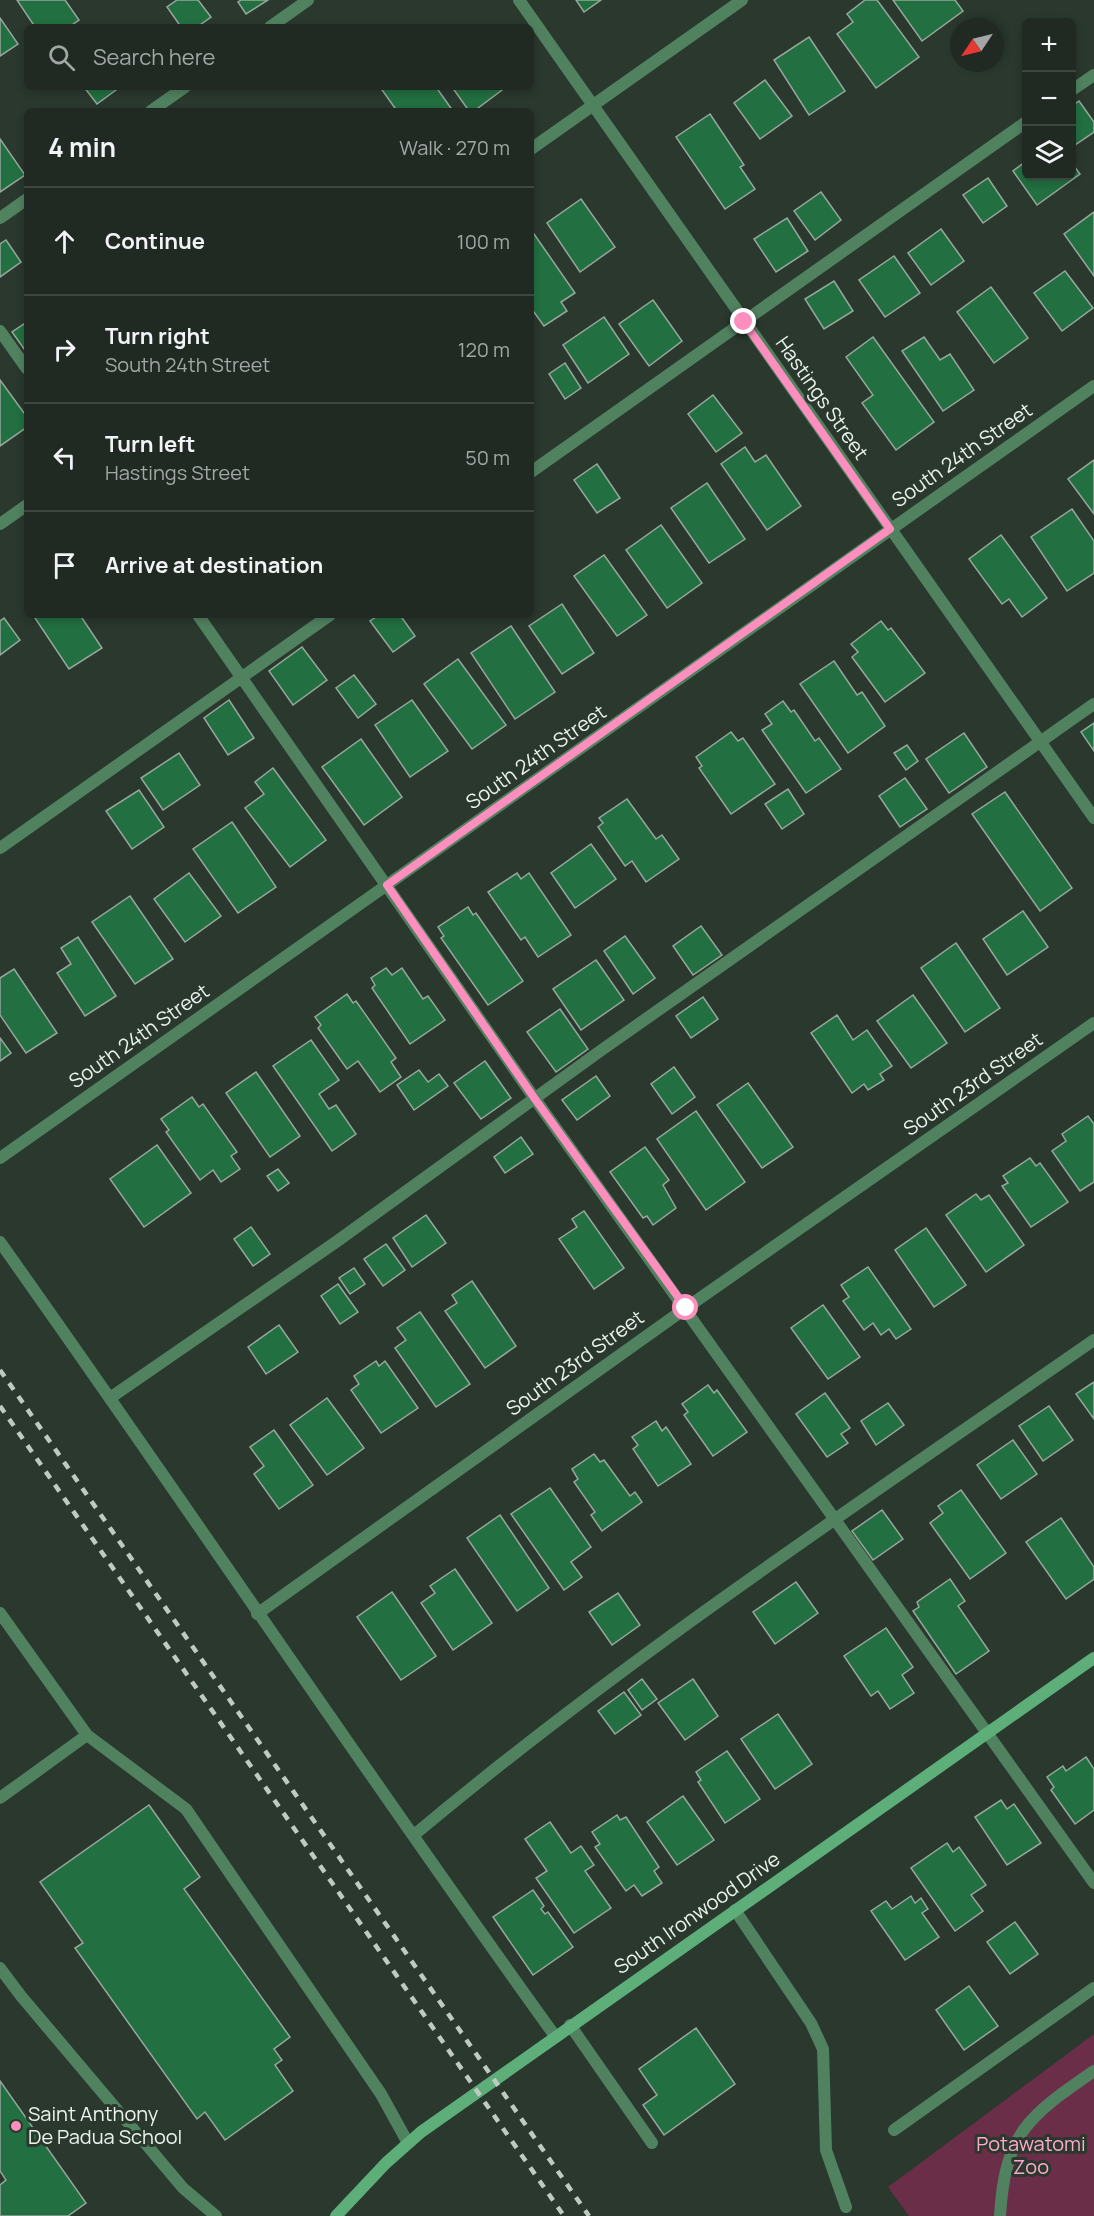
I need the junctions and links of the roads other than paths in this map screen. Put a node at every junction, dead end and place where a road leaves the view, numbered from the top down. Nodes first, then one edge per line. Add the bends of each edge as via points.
1 (308, 0) edge
2 (519, 0) edge
3 (742, 0) edge
4 (274, 24) edge
5 (1094, 75) edge
6 (1076, 87) edge
7 (181, 90) edge
8 (593, 105) junction
9 (155, 108) edge
10 (1022, 125) edge
11 (534, 146) edge
12 (24, 201) edge
13 (0, 218) edge
14 (744, 322) junction
15 (0, 331) edge
16 (24, 365) edge
17 (1094, 386) edge
18 (534, 470) edge
19 (24, 507) edge
20 (0, 524) edge
21 (890, 529) junction
22 (200, 618) edge
23 (326, 618) edge
24 (241, 677) junction
25 (1094, 704) edge
26 (1040, 742) junction
27 (1094, 818) edge
28 (0, 848) edge
29 (387, 885) junction
30 (1094, 1023) edge
31 (535, 1099) junction
32 (0, 1158) edge
33 (0, 1242) edge
34 (686, 1308) junction
35 (1094, 1340) edge
36 (110, 1398) junction
37 (836, 1520) junction
38 (0, 1613) edge
39 (257, 1614) junction
40 (1094, 1658) edge
41 (986, 1734) junction
42 (87, 1735) junction
43 (0, 1798) edge
44 (414, 1835) junction
45 (1094, 1883) edge
46 (735, 1910) junction
47 (0, 1968) edge
48 (1094, 1988) edge
49 (570, 2025) junction
50 (555, 2036) junction
51 (1094, 2071) edge
52 (894, 2130) dead end
53 (408, 2143) junction
54 (652, 2143) dead end
55 (846, 2207) dead end
56 (216, 2216) edge
57 (336, 2216) edge
58 (1000, 2216) edge

1 - 4 street
2 - 8 street, Hastings Street
3 - 8 street
5 - 6 street
7 - 9 street
8 - 11 street
8 - 14 street, Hastings Street
10 - 14 street
12 - 13 street
14 - 18 street
14 - 21 street, Hastings Street
15 - 16 street
17 - 21 street, South 24th Street
19 - 20 street
21 - 26 street, Hastings Street
21 - 29 street, South 24th Street
22 - 24 street
23 - 24 street
24 - 28 street
24 - 29 street
25 - 26 street
26 - 27 street, Hastings Street
26 - 31 street
29 - 31 street
29 - 32 street, South 24th Street
30 - 34 street, South 23rd Street
31 - 34 street
31 - 36 street
33 - 36 street
34 - 37 street
34 - 39 street, South 23rd Street
35 - 37 street
36 - 39 street
37 - 41 street
37 - 44 street via 681,1628 489,1772
38 - 42 street
39 - 44 street
40 - 41 main road, South Ironwood Drive
41 - 45 street
41 - 46 main road, South Ironwood Drive
42 - 43 street
42 - 53 street via 186,1809 381,2094
44 - 50 street
46 - 49 main road, South Ironwood Drive
46 - 55 street via 811,2023 823,2049 826,2150
47 - 56 street via 183,2188
48 - 52 street
49 - 50 main road, South Ironwood Drive
49 - 54 street
50 - 53 main road, South Ironwood Drive
51 - 58 street via 1053,2099 1015,2142
53 - 57 main road, South Ironwood Drive

